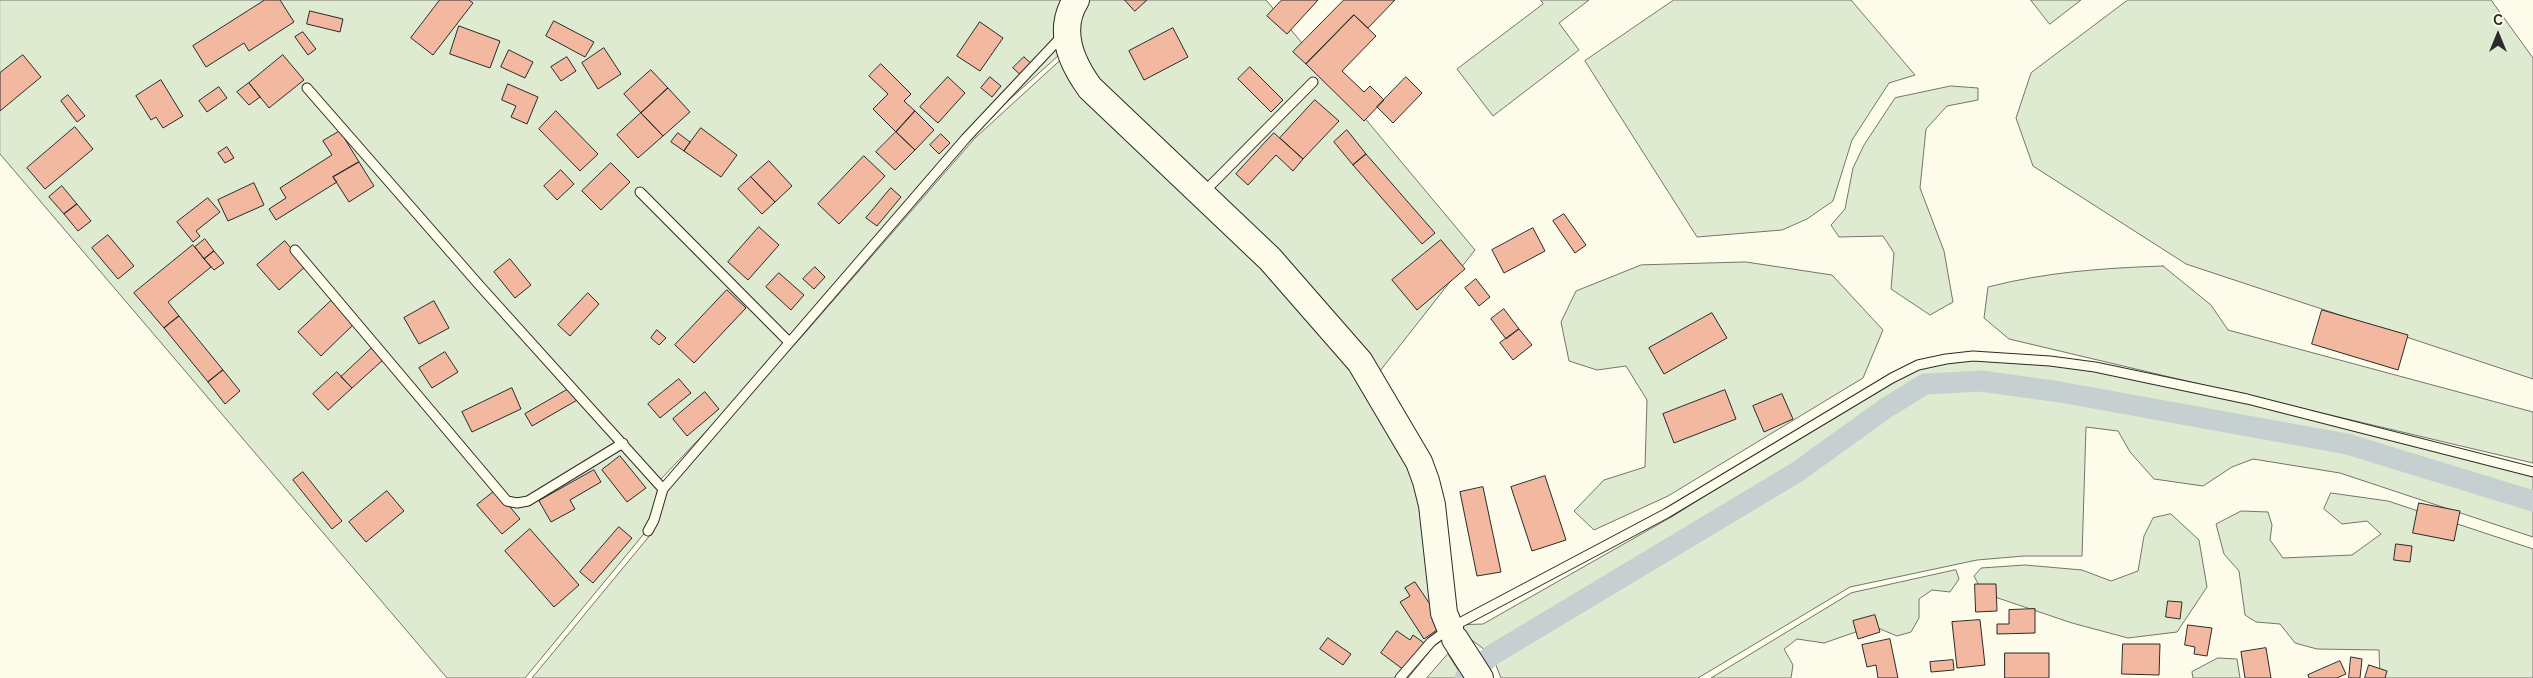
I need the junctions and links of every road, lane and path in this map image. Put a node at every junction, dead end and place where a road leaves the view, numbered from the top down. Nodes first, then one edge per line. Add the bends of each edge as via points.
1 (1076, 0) edge
2 (1066, 31) junction
3 (1313, 82) dead end
4 (307, 88) dead end
5 (640, 192) dead end
6 (1201, 194) junction
7 (295, 250) dead end
8 (789, 342) junction
9 (623, 444) junction
10 (2533, 472) edge
11 (663, 489) junction
12 (648, 531) dead end
13 (1452, 634) junction
14 (1400, 678) edge
15 (1480, 678) edge

1 - 2 street via 1068,16
2 - 6 street via 1070,55 1090,88
2 - 8 lane via 966,138
3 - 6 lane
4 - 9 lane
5 - 8 lane
6 - 13 street via 1270,259 1360,362 1420,462 1432,504 1444,612
7 - 9 lane via 507,501 528,501
8 - 11 lane
9 - 11 lane
10 - 13 lane via 2247,398 2095,367 1974,356 1946,359 1918,365 1892,378 1667,513
11 - 12 lane
13 - 14 lane via 1431,642
13 - 15 street

